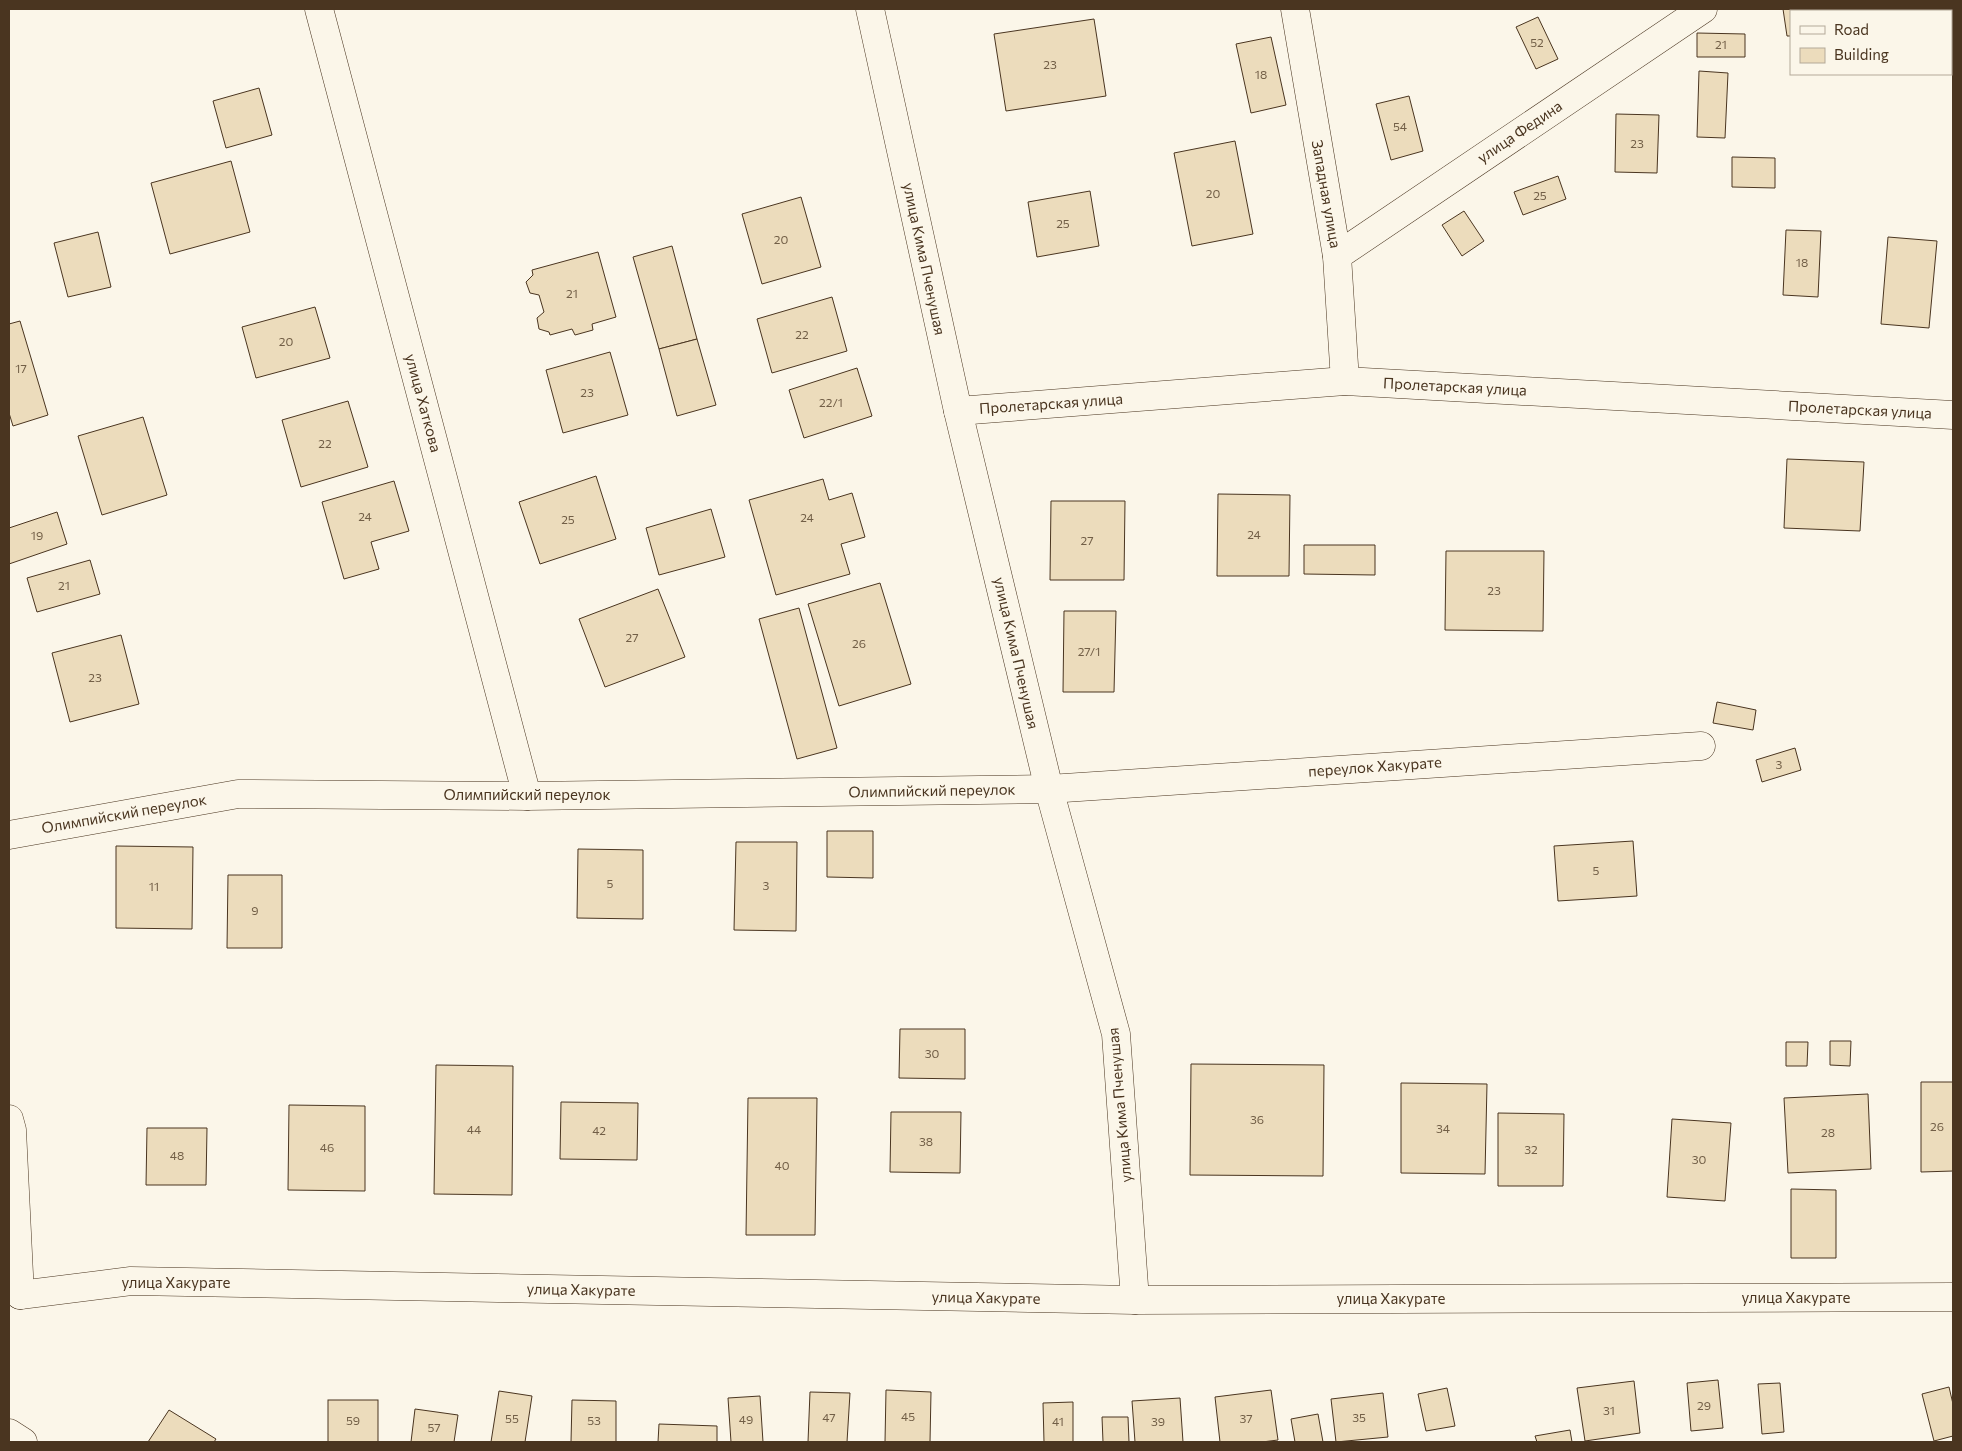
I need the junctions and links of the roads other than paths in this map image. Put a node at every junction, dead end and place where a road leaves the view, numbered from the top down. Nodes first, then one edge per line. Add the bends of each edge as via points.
1 (319, 9) edge
2 (870, 9) edge
3 (1295, 9) edge
4 (1702, 9) edge
5 (1337, 256) junction
6 (1345, 381) junction
7 (958, 411) junction
8 (1953, 415) edge
9 (1701, 746) dead end
10 (1049, 789) junction
11 (527, 796) junction
12 (9, 835) edge
13 (9, 1119) edge
14 (1953, 1297) edge
15 (1135, 1300) junction
16 (14, 1303) edge
17 (9, 1433) edge
18 (23, 1442) edge

1 - 11 street, улица Хаткова
2 - 7 street, улица Кима Пченушая
3 - 5 street, Западная улица
4 - 5 street, улица Федина
5 - 6 street, Западная улица
6 - 7 street, Пролетарская улица
6 - 8 street, Пролетарская улица
7 - 10 street, улица Кима Пченушая
9 - 10 street, переулок Хакурате
10 - 11 street, Олимпийский переулок
10 - 15 street, улица Кима Пченушая via 1116,1034
11 - 12 street, Олимпийский переулок via 238,794
13 - 16 street via 12,1130
14 - 15 street, улица Хакурате
15 - 16 street, улица Хакурате via 131,1281
17 - 18 street

